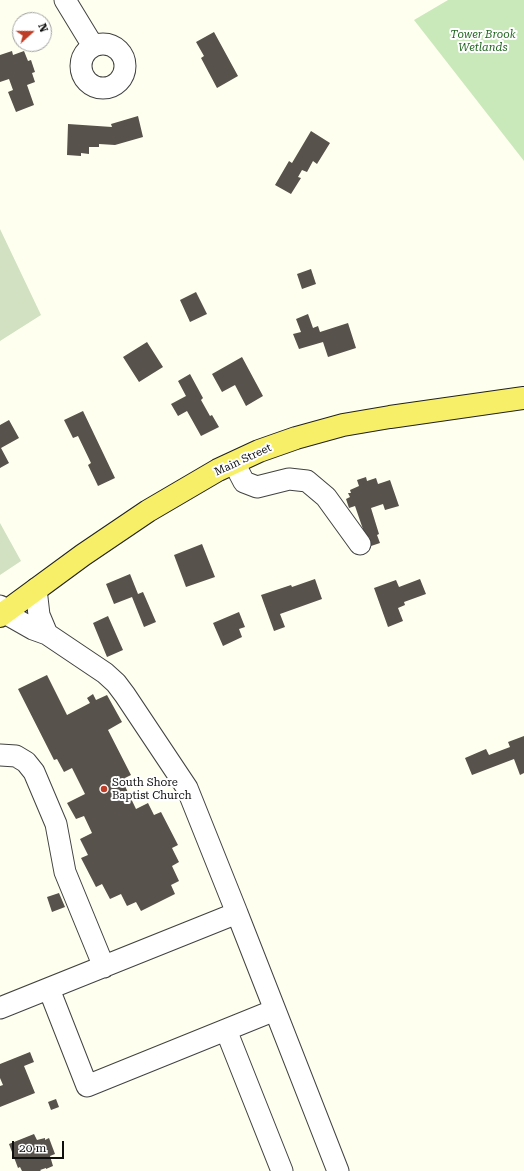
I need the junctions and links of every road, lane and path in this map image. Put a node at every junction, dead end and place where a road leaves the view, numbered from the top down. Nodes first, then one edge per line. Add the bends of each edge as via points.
1 (65, 0) edge
2 (93, 46) dead end
3 (524, 398) edge
4 (234, 463) junction
5 (360, 544) dead end
6 (36, 589) junction
7 (2, 612) edge
8 (47, 634) junction
9 (0, 755) edge
10 (237, 913) junction
11 (104, 967) junction
12 (49, 989) junction
13 (0, 1008) edge
14 (275, 1010) junction
15 (226, 1030) junction
16 (282, 1171) edge
17 (338, 1171) edge

1 - 2 street
3 - 4 main road, Main Street via 343,425 277,444
4 - 5 street via 244,482 257,487 289,479 307,481 326,496
4 - 6 main road, Main Street via 148,511
6 - 7 main road, Main Street
6 - 8 street via 40,615
7 - 8 street
8 - 10 street via 105,673 125,695 187,788
9 - 11 street via 16,756 26,762 34,772 56,824 65,872
10 - 11 street
10 - 14 street
11 - 12 street
12 - 13 street
12 - 15 street via 86,1086
14 - 15 street
14 - 17 street
15 - 16 street

